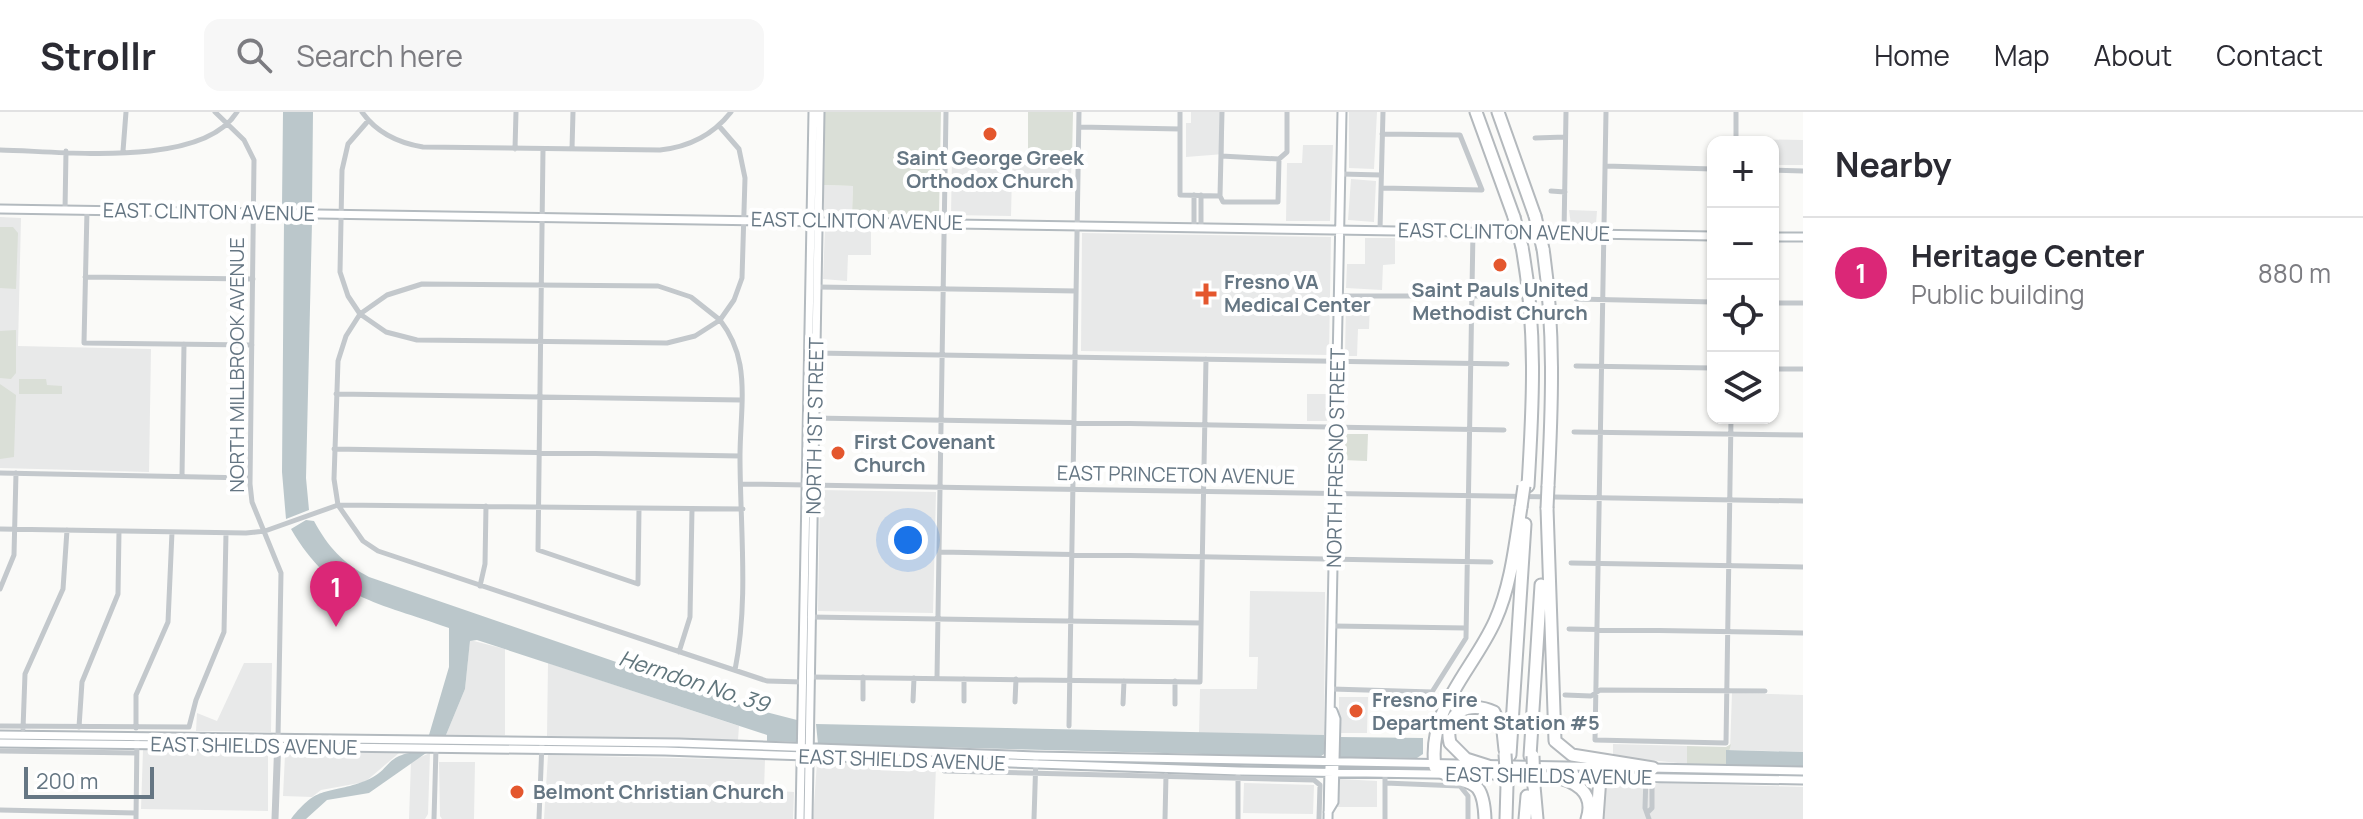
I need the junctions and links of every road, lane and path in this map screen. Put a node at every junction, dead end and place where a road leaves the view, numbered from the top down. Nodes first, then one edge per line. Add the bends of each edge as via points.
1 (126, 112) edge
2 (215, 112) edge
3 (237, 112) edge
4 (362, 112) edge
5 (516, 112) edge
6 (573, 112) edge
7 (731, 112) edge
8 (813, 112) edge
9 (820, 112) edge
10 (946, 112) edge
11 (1079, 112) edge
12 (1180, 112) edge
13 (1222, 112) edge
14 (1287, 112) edge
15 (1342, 112) edge
16 (1383, 112) edge
17 (1476, 112) edge
18 (1498, 112) edge
19 (1566, 112) edge
20 (1606, 112) edge
21 (1736, 112) edge
22 (368, 121) junction
23 (229, 126) junction
24 (719, 126) junction
25 (1079, 127) junction
26 (1180, 129) junction
27 (1382, 134) junction
28 (1736, 136) edge
29 (1565, 137) junction
30 (1535, 138) dead end
31 (515, 149) junction
32 (543, 149) junction
33 (572, 149) junction
34 (0, 150) edge
35 (66, 151) junction
36 (123, 151) junction
37 (1221, 156) junction
38 (1279, 159) junction
39 (1605, 166) junction
40 (1707, 169) edge
41 (1779, 170) edge
42 (1803, 171) edge
43 (1341, 174) junction
44 (1381, 175) junction
45 (1381, 188) junction
46 (1551, 191) dead end
47 (1565, 192) junction
48 (1198, 195) junction
49 (1220, 196) junction
50 (0, 209) edge
51 (65, 210) junction
52 (87, 210) junction
53 (254, 213) junction
54 (340, 214) junction
55 (543, 216) junction
56 (744, 219) junction
57 (814, 220) junction
58 (945, 222) junction
59 (1077, 225) junction
60 (1198, 227) junction
61 (1339, 229) junction
62 (1380, 230) junction
63 (1473, 231) junction
64 (1564, 233) junction
65 (1603, 234) junction
66 (1707, 236) edge
67 (1779, 237) edge
68 (1803, 237) edge
69 (85, 277) junction
70 (253, 279) junction
71 (542, 285) junction
72 (817, 287) junction
73 (945, 289) junction
74 (1076, 291) junction
75 (1339, 296) junction
76 (1502, 296) dead end
77 (809, 297) junction
78 (1472, 298) junction
79 (1576, 299) dead end
80 (1601, 299) junction
81 (1707, 302) edge
82 (1779, 303) edge
83 (1803, 303) edge
84 (360, 314) junction
85 (720, 320) junction
86 (541, 341) junction
87 (184, 344) junction
88 (252, 345) junction
89 (812, 353) junction
90 (943, 355) junction
91 (1075, 357) junction
92 (1206, 359) junction
93 (1338, 361) junction
94 (1471, 364) junction
95 (1507, 364) dead end
96 (1576, 366) dead end
97 (1601, 366) junction
98 (1707, 368) edge
99 (1779, 369) edge
100 (1803, 369) edge
101 (336, 394) junction
102 (540, 397) junction
103 (741, 400) junction
104 (811, 418) junction
105 (942, 421) junction
106 (1074, 423) junction
107 (1731, 424) edge
108 (1204, 425) junction
109 (1336, 427) junction
110 (1470, 430) junction
111 (1504, 430) dead end
112 (1574, 432) dead end
113 (1599, 433) junction
114 (1731, 434) junction
115 (1803, 435) edge
116 (334, 449) junction
117 (539, 452) junction
118 (740, 456) junction
119 (0, 473) edge
120 (16, 473) junction
121 (182, 476) junction
122 (250, 478) junction
123 (741, 484) junction
124 (810, 485) junction
125 (941, 487) junction
126 (1073, 489) junction
127 (1203, 491) junction
128 (1336, 493) junction
129 (1468, 495) junction
130 (1599, 497) junction
131 (1729, 499) junction
132 (1803, 501) edge
133 (338, 505) junction
134 (486, 506) junction
135 (538, 507) junction
136 (1524, 507) junction
137 (1547, 508) junction
138 (639, 509) junction
139 (692, 509) junction
140 (743, 509) junction
141 (0, 529) edge
142 (15, 529) junction
143 (67, 530) junction
144 (119, 531) junction
145 (265, 531) junction
146 (172, 532) junction
147 (226, 533) junction
148 (940, 552) junction
149 (1072, 555) junction
150 (1203, 557) junction
151 (1334, 559) junction
152 (1467, 562) junction
153 (1491, 562) dead end
154 (1571, 563) dead end
155 (1597, 564) junction
156 (1729, 566) junction
157 (1803, 567) edge
158 (480, 586) junction
159 (0, 589) edge
160 (808, 617) junction
161 (939, 619) junction
162 (1071, 621) junction
163 (1201, 623) junction
164 (1333, 626) junction
165 (1466, 628) junction
166 (1569, 629) dead end
167 (1596, 629) junction
168 (1728, 632) junction
169 (804, 633) junction
170 (1803, 633) edge
171 (679, 652) junction
172 (735, 670) junction
173 (811, 677) junction
174 (863, 677) junction
175 (914, 678) junction
176 (937, 678) junction
177 (964, 679) junction
178 (1016, 679) junction
179 (1070, 680) junction
180 (1124, 681) junction
181 (1175, 681) junction
182 (803, 682) junction
183 (1332, 689) junction
184 (1765, 691) dead end
185 (1727, 692) junction
186 (1595, 693) junction
187 (1565, 695) dead end
188 (863, 699) dead end
189 (913, 701) dead end
190 (964, 701) dead end
191 (1015, 702) dead end
192 (1123, 704) dead end
193 (1175, 704) dead end
194 (0, 726) edge
195 (1069, 726) dead end
196 (79, 727) junction
197 (806, 728) junction
198 (0, 735) edge
199 (23, 735) junction
200 (421, 740) junction
201 (457, 740) junction
202 (137, 741) junction
203 (278, 742) junction
204 (0, 743) edge
205 (542, 746) junction
206 (379, 747) junction
207 (436, 748) junction
208 (806, 748) junction
209 (0, 751) edge
210 (1508, 755) junction
211 (1331, 759) junction
212 (1284, 762) junction
213 (1036, 764) junction
214 (1434, 764) junction
215 (1488, 766) junction
216 (1589, 767) junction
217 (1803, 771) edge
218 (1649, 772) junction
219 (1331, 773) junction
220 (1238, 774) junction
221 (1445, 774) junction
222 (1166, 775) junction
223 (1551, 776) junction
224 (1600, 777) junction
225 (1385, 778) junction
226 (1803, 780) edge
227 (1531, 786) junction
228 (0, 810) edge
229 (1648, 815) edge
230 (136, 816) edge
231 (1328, 816) edge
232 (275, 819) edge
233 (434, 819) edge
234 (539, 819) edge
235 (800, 819) edge
236 (808, 819) edge
237 (1034, 819) edge
238 (1165, 819) edge
239 (1238, 819) edge
240 (1319, 819) edge
241 (1385, 819) edge
242 (1468, 819) edge
243 (1485, 819) edge
244 (1506, 819) edge
245 (1525, 819) edge
246 (1537, 819) edge
247 (1587, 819) edge
248 (1597, 819) edge

1 - 36 street
2 - 23 street, NORTH MILLBROOK AVENUE
3 - 23 street
4 - 22 street
5 - 31 street
6 - 33 street
7 - 24 street
8 - 57 main road, NORTH 1ST STREET
9 - 57 main road, NORTH 1ST STREET
10 - 58 street
11 - 25 street
12 - 26 street
13 - 37 street
14 - 38 street via 1287,152
15 - 43 main road, NORTH FRESNO STREET
16 - 27 street
17 - 136 highway, bridge via 1514,217 1530,288 1535,358
18 - 137 highway, bridge via 1535,216 1551,302
19 - 29 street
20 - 39 street
21 - 28 street
22 - 31 street via 410,144
22 - 54 street via 343,157
23 - 36 street via 203,142 165,151
23 - 53 street, NORTH MILLBROOK AVENUE via 254,160
24 - 33 street via 695,142 666,150
24 - 56 street via 742,157
25 - 26 street
25 - 59 street
26 - 48 street via 1180,195
27 - 44 street
27 - 45 street via 1460,135 1482,190
29 - 30 street
29 - 47 street
31 - 32 street
32 - 33 street
32 - 55 street
34 - 35 street
35 - 36 street
35 - 51 street
37 - 38 street
37 - 49 street
38 - 49 street via 1278,202 1223,202
39 - 40 street
39 - 65 street
41 - 42 street
43 - 44 street
43 - 61 main road, NORTH FRESNO STREET
44 - 45 street
45 - 62 street
46 - 47 street
47 - 64 street
48 - 49 street
48 - 60 street
50 - 51 main road, EAST CLINTON AVENUE
51 - 52 main road, EAST CLINTON AVENUE
52 - 53 main road, EAST CLINTON AVENUE
52 - 69 street
53 - 54 main road, EAST CLINTON AVENUE
53 - 70 street, NORTH MILLBROOK AVENUE
54 - 55 main road, EAST CLINTON AVENUE
54 - 84 street via 340,272
55 - 56 main road, EAST CLINTON AVENUE
55 - 71 street
56 - 57 main road, EAST CLINTON AVENUE
56 - 85 street via 742,278
57 - 58 main road, EAST CLINTON AVENUE
57 - 72 main road, NORTH 1ST STREET
57 - 77 main road, NORTH 1ST STREET
58 - 59 main road, EAST CLINTON AVENUE
58 - 73 street
59 - 60 main road, EAST CLINTON AVENUE
59 - 74 street
60 - 61 main road, EAST CLINTON AVENUE
61 - 62 main road, EAST CLINTON AVENUE
61 - 75 main road, NORTH FRESNO STREET
62 - 63 main road, EAST CLINTON AVENUE
63 - 64 main road, EAST CLINTON AVENUE
63 - 78 street
64 - 65 main road, EAST CLINTON AVENUE
65 - 66 main road, EAST CLINTON AVENUE
65 - 80 street
67 - 68 main road
69 - 70 street
69 - 87 street via 84,343
70 - 88 street, NORTH MILLBROOK AVENUE
71 - 84 street via 412,285
71 - 85 street via 667,288 700,302
71 - 86 street
72 - 73 street
72 - 77 main road
72 - 89 main road, NORTH 1ST STREET
73 - 74 street
73 - 90 street
74 - 91 street
75 - 78 street
75 - 93 main road, NORTH FRESNO STREET
76 - 78 street
77 - 89 main road, NORTH 1ST STREET
78 - 94 street
79 - 80 street
80 - 81 street
80 - 97 street
82 - 83 street
84 - 86 street via 407,339
84 - 101 street via 339,353
85 - 86 street via 695,336 667,343
85 - 103 street via 736,350
86 - 102 street
87 - 88 street
87 - 121 street
88 - 122 street, NORTH MILLBROOK AVENUE
89 - 90 street
89 - 104 main road, NORTH 1ST STREET
90 - 91 street
90 - 105 street
91 - 92 street
91 - 106 street
92 - 93 street
92 - 108 street
93 - 94 street
93 - 109 main road, NORTH FRESNO STREET
94 - 95 street
94 - 110 street
96 - 97 street
97 - 98 street
97 - 113 street
99 - 100 street
101 - 102 street
101 - 116 street
102 - 103 street
102 - 117 street
103 - 118 street
104 - 105 street
104 - 124 main road, NORTH 1ST STREET
105 - 106 street
105 - 125 street
106 - 108 street
106 - 126 street
107 - 114 street
108 - 109 street
108 - 127 street
109 - 110 street
109 - 128 main road, NORTH FRESNO STREET
110 - 111 street
110 - 129 street
112 - 113 street
113 - 114 street
113 - 130 street
114 - 115 street
114 - 131 street
116 - 117 street
116 - 133 street
117 - 118 street
117 - 135 street
118 - 123 street
119 - 120 street
120 - 121 street
120 - 142 street
121 - 122 street
122 - 145 street, NORTH MILLBROOK AVENUE via 252,502
123 - 124 street, EAST PRINCETON AVENUE
123 - 140 street
124 - 125 street, EAST PRINCETON AVENUE
124 - 160 main road, NORTH 1ST STREET
125 - 126 street, EAST PRINCETON AVENUE
125 - 148 street
126 - 127 street, EAST PRINCETON AVENUE
126 - 149 street
127 - 128 street, EAST PRINCETON AVENUE
127 - 150 street
128 - 129 street, EAST PRINCETON AVENUE
128 - 151 main road, NORTH FRESNO STREET
129 - 130 street, EAST PRINCETON AVENUE
129 - 152 street
130 - 131 street, EAST PRINCETON AVENUE
130 - 155 street
131 - 132 street, EAST PRINCETON AVENUE
131 - 156 street
133 - 134 street
133 - 145 street
133 - 158 street via 351,528 378,551
134 - 135 street
134 - 158 street
135 - 138 street
135 - 138 street via 538,550 638,584
136 - 210 highway
136 - 214 highway via 1501,607 1442,712
137 - 218 highway via 1555,741 1572,755
137 - 227 highway, bridge
138 - 139 street
139 - 140 street
139 - 171 street via 690,617
140 - 172 street
141 - 142 street
142 - 143 street
142 - 159 street via 14,555
143 - 144 street
143 - 199 street via 63,589 25,674
144 - 146 street
144 - 196 street via 118,594 82,682
145 - 147 street
145 - 203 street, NORTH MILLBROOK AVENUE via 281,573
146 - 147 street
146 - 202 street via 168,622 136,695
147 - 202 street via 224,632 189,727
148 - 149 street
148 - 161 street
149 - 150 street
149 - 162 street
150 - 151 street
150 - 163 street
151 - 152 street
151 - 164 main road, NORTH FRESNO STREET
152 - 153 street
152 - 165 street
154 - 155 street
155 - 156 street
155 - 167 street
156 - 157 street
156 - 168 street
158 - 171 street
160 - 161 street
160 - 169 main road, NORTH 1ST STREET
160 - 173 main road, NORTH 1ST STREET
161 - 162 street
161 - 176 street
162 - 163 street
162 - 179 street
163 - 181 street via 1200,682
164 - 165 street
164 - 183 main road, NORTH FRESNO STREET
165 - 183 street via 1466,638 1432,692
166 - 167 street
167 - 168 street
167 - 186 street
168 - 170 street
168 - 185 street
169 - 173 main road
169 - 182 main road, NORTH 1ST STREET
171 - 172 street
172 - 182 street via 767,681
173 - 174 street
173 - 197 main road, NORTH 1ST STREET
174 - 175 street
174 - 188 street
175 - 176 street
175 - 189 street
176 - 177 street
177 - 178 street
177 - 190 street
178 - 179 street
178 - 191 street
179 - 180 street
179 - 195 street
180 - 181 street
180 - 192 street
181 - 193 street
182 - 197 main road, NORTH 1ST STREET
183 - 211 main road, NORTH FRESNO STREET
184 - 185 street
185 - 186 street
185 - 186 street via 1726,743 1595,740
186 - 187 street
194 - 199 street
196 - 199 street
196 - 202 street
197 - 208 main road, NORTH 1ST STREET
198 - 199 main road, EAST SHIELDS AVENUE
199 - 202 main road, EAST SHIELDS AVENUE
199 - 204 main road, EAST SHIELDS AVENUE
200 - 201 main road, EAST SHIELDS AVENUE
200 - 203 main road, EAST SHIELDS AVENUE
200 - 206 main road
201 - 205 main road, EAST SHIELDS AVENUE
201 - 207 main road
202 - 203 main road, EAST SHIELDS AVENUE
202 - 209 street
202 - 230 street
203 - 206 main road, EAST SHIELDS AVENUE
203 - 232 street, NORTH MILLBROOK AVENUE
205 - 207 main road, EAST SHIELDS AVENUE
205 - 208 main road, EAST SHIELDS AVENUE
205 - 234 street
206 - 207 main road, EAST SHIELDS AVENUE
207 - 233 street
208 - 213 main road, EAST SHIELDS AVENUE
208 - 213 main road, EAST SHIELDS AVENUE via 944,762
208 - 235 main road
208 - 236 main road
210 - 215 highway via 1494,712 1482,706 1464,708 1450,726 1450,743 1466,759
210 - 244 highway, bridge
211 - 212 main road, EAST SHIELDS AVENUE
211 - 214 main road, EAST SHIELDS AVENUE
211 - 219 main road, NORTH FRESNO STREET
212 - 213 main road, EAST SHIELDS AVENUE
212 - 220 main road via 1245,765
213 - 220 main road, EAST SHIELDS AVENUE
213 - 222 street
213 - 237 street
214 - 215 main road, EAST SHIELDS AVENUE
214 - 221 highway
215 - 216 main road, EAST SHIELDS AVENUE
216 - 218 main road, EAST SHIELDS AVENUE
216 - 224 highway
217 - 218 main road, EAST SHIELDS AVENUE
218 - 224 main road, EAST SHIELDS AVENUE
218 - 226 main road, EAST SHIELDS AVENUE
218 - 229 street
219 - 220 main road, EAST SHIELDS AVENUE
219 - 225 main road, EAST SHIELDS AVENUE
219 - 231 main road, NORTH FRESNO STREET
220 - 222 street
220 - 239 street
220 - 240 street via 1317,780
221 - 223 main road, EAST SHIELDS AVENUE
221 - 225 main road, EAST SHIELDS AVENUE
221 - 243 highway via 1479,788
222 - 238 street
223 - 224 main road, EAST SHIELDS AVENUE
223 - 247 highway via 1582,789 1589,802
224 - 248 highway
225 - 241 street
225 - 242 street, EAST SHIELDS AVENUE via 1455,784 1468,796
227 - 245 highway
227 - 246 highway
228 - 230 street

